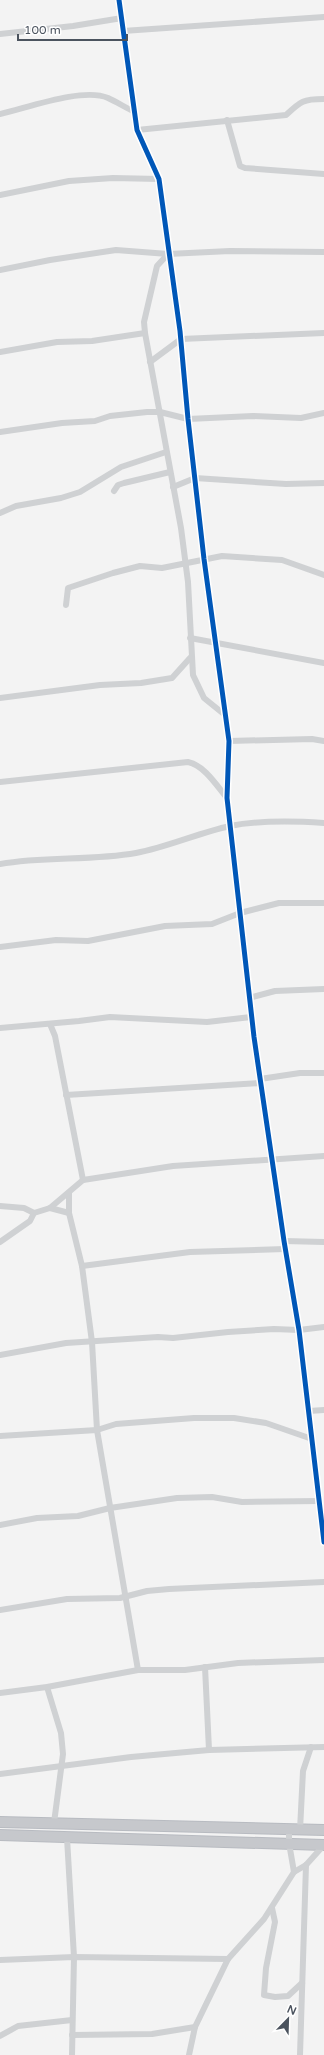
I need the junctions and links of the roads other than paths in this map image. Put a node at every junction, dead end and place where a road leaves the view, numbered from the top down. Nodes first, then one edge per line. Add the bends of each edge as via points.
1 (119, 0) edge
2 (324, 17) edge
3 (122, 18) junction
4 (123, 31) junction
5 (0, 34) edge
6 (324, 99) edge
7 (135, 112) junction
8 (0, 114) edge
9 (227, 120) junction
10 (137, 130) junction
11 (324, 174) edge
12 (159, 180) junction
13 (0, 195) edge
14 (324, 252) edge
15 (168, 254) junction
16 (0, 270) edge
17 (145, 333) junction
18 (324, 333) edge
19 (181, 340) junction
20 (0, 352) edge
21 (150, 362) junction
22 (160, 412) junction
23 (324, 413) edge
24 (188, 419) junction
25 (0, 432) edge
26 (166, 452) junction
27 (170, 472) junction
28 (195, 478) junction
29 (324, 483) edge
30 (173, 487) junction
31 (114, 491) dead end
32 (0, 513) edge
33 (204, 559) junction
34 (186, 564) junction
35 (324, 575) edge
36 (66, 605) dead end
37 (190, 638) junction
38 (217, 642) junction
39 (190, 658) junction
40 (324, 663) edge
41 (0, 698) edge
42 (225, 715) junction
43 (229, 741) junction
44 (324, 741) edge
45 (0, 782) edge
46 (228, 798) junction
47 (324, 824) edge
48 (230, 826) junction
49 (0, 864) edge
50 (324, 903) edge
51 (240, 913) junction
52 (0, 947) edge
53 (324, 989) edge
54 (249, 998) junction
55 (252, 1017) junction
56 (50, 1024) junction
57 (0, 1028) edge
58 (324, 1073) edge
59 (260, 1081) junction
60 (66, 1095) junction
61 (324, 1156) edge
62 (271, 1159) junction
63 (82, 1180) junction
64 (69, 1193) junction
65 (0, 1206) edge
66 (50, 1208) junction
67 (34, 1213) junction
68 (69, 1213) junction
69 (284, 1241) junction
70 (0, 1242) edge
71 (324, 1242) edge
72 (285, 1249) junction
73 (82, 1266) junction
74 (324, 1327) edge
75 (299, 1330) junction
76 (92, 1342) junction
77 (0, 1354) edge
78 (324, 1410) edge
79 (308, 1411) junction
80 (97, 1430) junction
81 (0, 1436) edge
82 (312, 1439) junction
83 (321, 1491) edge
84 (319, 1501) junction
85 (110, 1508) junction
86 (0, 1525) edge
87 (324, 1542) edge
88 (324, 1582) edge
89 (126, 1595) junction
90 (0, 1610) edge
91 (324, 1660) edge
92 (205, 1667) junction
93 (138, 1670) junction
94 (46, 1687) junction
95 (0, 1693) edge
96 (311, 1747) junction
97 (324, 1747) edge
98 (209, 1750) junction
99 (62, 1765) junction
100 (0, 1774) edge
101 (0, 1822) edge
102 (54, 1823) junction
103 (289, 1829) junction
104 (300, 1830) junction
105 (324, 1830) edge
106 (0, 1835) edge
107 (67, 1838) junction
108 (288, 1843) junction
109 (324, 1845) edge
110 (306, 1865) junction
111 (294, 1872) junction
112 (272, 1908) junction
113 (74, 1957) junction
114 (228, 1959) junction
115 (0, 1960) edge
116 (302, 1983) junction
117 (72, 2020) junction
118 (196, 2027) junction
119 (72, 2035) junction
120 (0, 2036) edge
121 (72, 2055) edge
122 (189, 2055) edge
123 (300, 2055) edge

1 - 3 street
2 - 4 street
3 - 4 street
3 - 5 street
4 - 7 street
6 - 9 street via 298,102 286,116
7 - 8 street via 107,97 91,94
7 - 10 street
9 - 10 street
9 - 11 street via 240,166
10 - 12 street
12 - 13 street via 113,178 69,181
12 - 15 street
14 - 15 street via 230,251
15 - 16 street via 116,250
15 - 17 street via 157,266 144,322
15 - 19 street
17 - 20 street via 92,341 57,342
17 - 21 street
18 - 19 street
19 - 21 street
19 - 24 street
21 - 22 street
22 - 24 street
22 - 25 street via 110,416 95,421
22 - 26 street
23 - 24 street via 301,418 253,416
24 - 28 street
26 - 27 street
26 - 32 street via 121,467 80,492 16,506
27 - 30 street
27 - 31 street via 118,485
28 - 29 street via 286,484
28 - 30 street
28 - 33 street
30 - 34 street
33 - 34 street
33 - 35 street via 222,556 282,560
33 - 38 street
34 - 36 street via 162,568 140,566 73,586 68,588
34 - 37 street
37 - 38 street
37 - 39 street
38 - 40 street
38 - 42 street
39 - 41 street via 172,678
39 - 42 street via 197,687 208,702
42 - 43 street
43 - 44 street
43 - 46 street
45 - 46 street via 188,762 200,767
46 - 48 street
47 - 48 street via 269,822
48 - 49 street via 137,853 82,859 22,860
48 - 51 street
50 - 51 street via 279,903
51 - 52 street via 212,924 165,926 88,941 56,940
51 - 54 street
53 - 54 street via 275,991
54 - 55 street
55 - 56 street via 207,1022 118,1016
55 - 59 street
56 - 57 street
56 - 60 street via 55,1036
58 - 59 street via 300,1073
59 - 60 street
59 - 62 street
60 - 63 street
61 - 62 street
62 - 63 street via 173,1166
62 - 69 street
63 - 64 street
64 - 66 street
64 - 68 street
65 - 67 street via 24,1208
66 - 67 street
66 - 68 street
67 - 70 street via 30,1221
68 - 73 street
69 - 71 street
69 - 72 street
72 - 73 street via 190,1252
72 - 75 street
73 - 76 street
74 - 75 street
75 - 76 street via 274,1329
75 - 79 street
76 - 77 street via 66,1343
76 - 80 street
78 - 79 street
79 - 82 street
80 - 81 street
80 - 82 street via 116,1424 194,1418 234,1418 266,1423
80 - 85 street
82 - 83 street
83 - 84 street
84 - 85 street via 242,1502 198,1497
84 - 87 street
85 - 86 street via 78,1516 37,1518
85 - 89 street
88 - 89 street via 169,1589
89 - 90 street via 120,1598 68,1599
89 - 93 street
91 - 92 street via 238,1663
92 - 93 street via 185,1670
92 - 98 street
93 - 94 street
94 - 95 street
94 - 99 street via 61,1733
96 - 97 street
96 - 98 street
96 - 104 street via 303,1771
98 - 99 street
99 - 100 street
99 - 102 street
101 - 102 highway
102 - 103 highway
103 - 104 highway
103 - 108 street
104 - 105 highway
106 - 107 highway
107 - 108 highway
107 - 113 street
108 - 109 highway
108 - 111 street
109 - 110 street
110 - 111 street
110 - 116 street
111 - 112 street
112 - 114 street
112 - 116 street via 275,1922 266,1968 264,1995 288,1996
113 - 114 street
113 - 115 street
113 - 117 street
114 - 118 street
116 - 123 street
117 - 119 street
117 - 120 street via 27,2024
118 - 119 street via 152,2034
118 - 122 street
119 - 121 street

